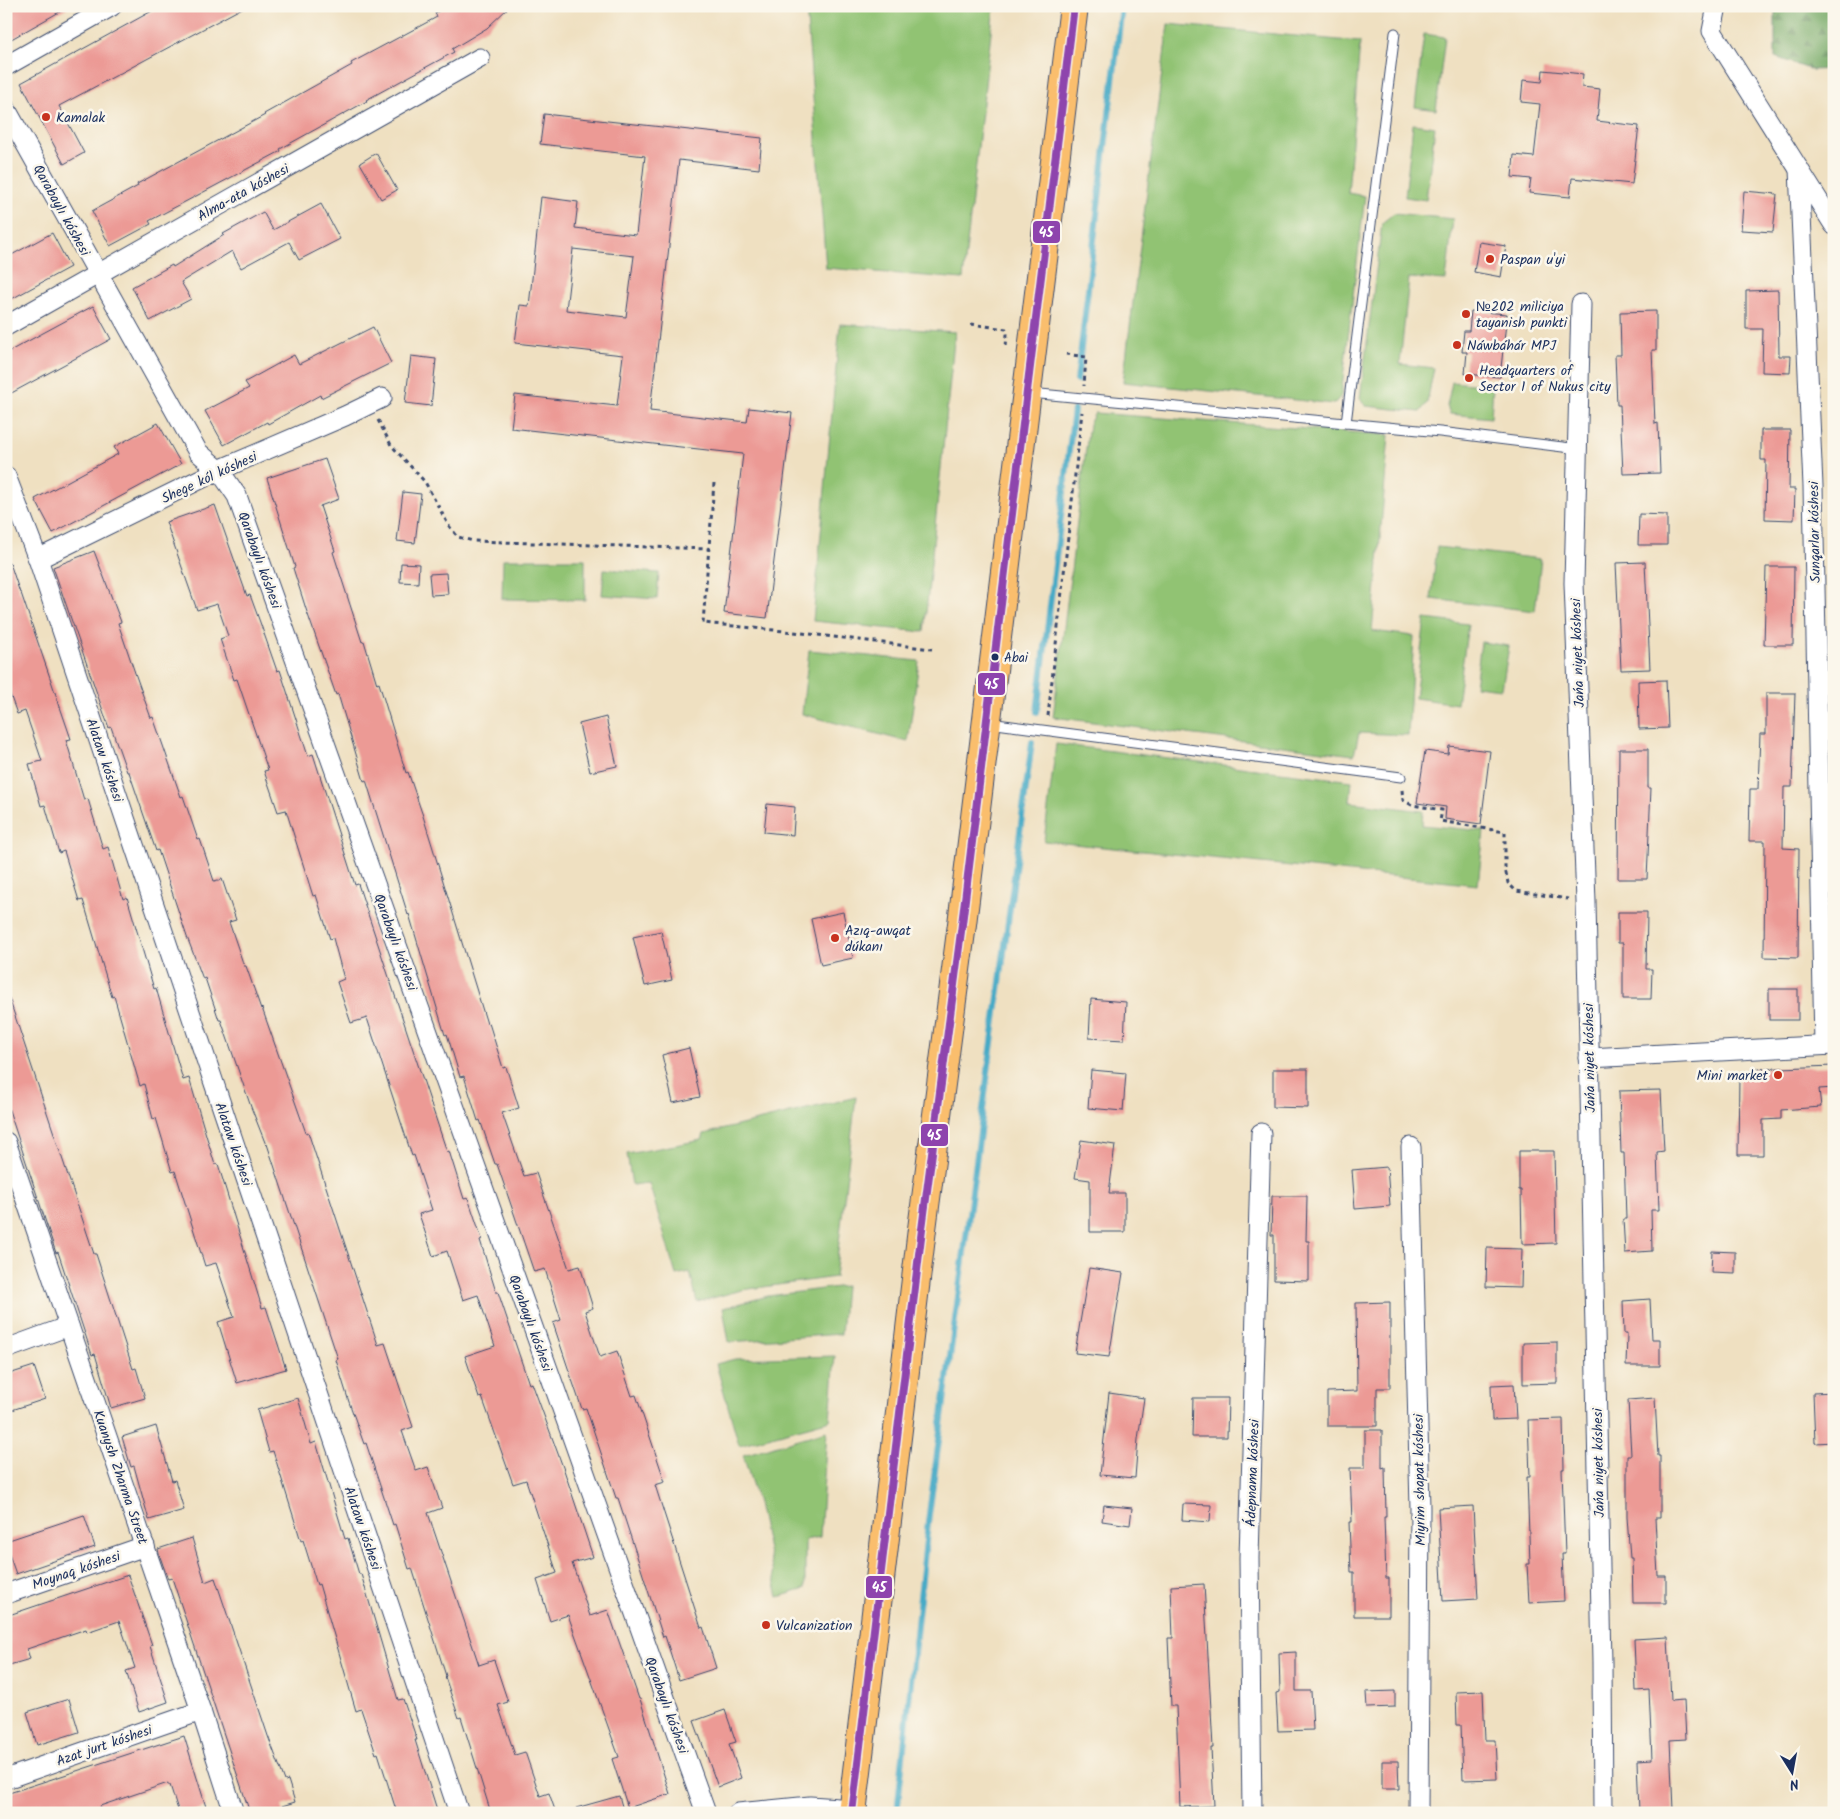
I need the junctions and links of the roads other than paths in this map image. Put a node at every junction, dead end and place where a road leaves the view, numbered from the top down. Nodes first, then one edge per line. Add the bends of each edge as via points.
1 (112, 6) edge
2 (1074, 6) edge
3 (1716, 6) edge
4 (1395, 33) dead end
5 (480, 58) dead end
6 (6, 66) edge
7 (6, 109) edge
8 (1799, 169) junction
9 (1834, 225) edge
10 (97, 274) junction
11 (1581, 304) dead end
12 (6, 326) edge
13 (1027, 393) junction
14 (374, 402) road end
15 (1346, 423) junction
16 (1579, 449) junction
17 (219, 470) junction
18 (6, 476) edge
19 (38, 559) junction
20 (986, 723) junction
21 (1401, 777) road end
22 (1829, 1045) edge
23 (1589, 1058) junction
24 (1261, 1132) dead end
25 (6, 1142) edge
26 (1411, 1147) dead end
27 (69, 1326) junction
28 (6, 1349) edge
29 (145, 1546) junction
30 (6, 1594) edge
31 (201, 1711) junction
32 (6, 1780) edge
33 (852, 1811) edge
34 (234, 1813) edge
35 (459, 1813) edge
36 (706, 1813) edge
37 (738, 1813) edge
38 (1252, 1813) edge
39 (1418, 1813) edge
40 (1603, 1813) edge

1 - 6 street
2 - 13 highway
3 - 8 street via 1712,31
4 - 15 lane
5 - 10 street, Alma-ata kóshesi
7 - 10 street, Qarabaylı kóshesi
8 - 9 street
8 - 22 street, Sunqarlar kóshesi
10 - 12 street, Alma-ata kóshesi
10 - 17 street, Qarabaylı kóshesi via 198,452
11 - 16 street, Jańa niyet kóshesi
13 - 15 lane
13 - 20 highway
14 - 17 street, Shege kól kóshesi
15 - 16 lane
16 - 23 street, Jańa niyet kóshesi via 1574,584
17 - 19 street, Shege kól kóshesi
17 - 36 street, Qarabaylı kóshesi via 237,496
18 - 19 street, Alataw kóshesi
19 - 35 street, Alataw kóshesi
20 - 21 lane
20 - 33 highway
22 - 23 street
23 - 40 street, Jańa niyet kóshesi
24 - 38 street, Ádepnama kóshesi via 1249,1558
25 - 27 street, Kuanysh Zharma Street
26 - 39 street, Miyrim shapat kóshesi via 1420,1508
27 - 28 street
27 - 29 street, Kuanysh Zharma Street
29 - 30 street, Moynaq kóshesi
29 - 31 street, Kuanysh Zharma Street
31 - 32 street, Azat jurt kóshesi
31 - 34 street, Kuanysh Zharma Street
33 - 37 street via 810,1806

